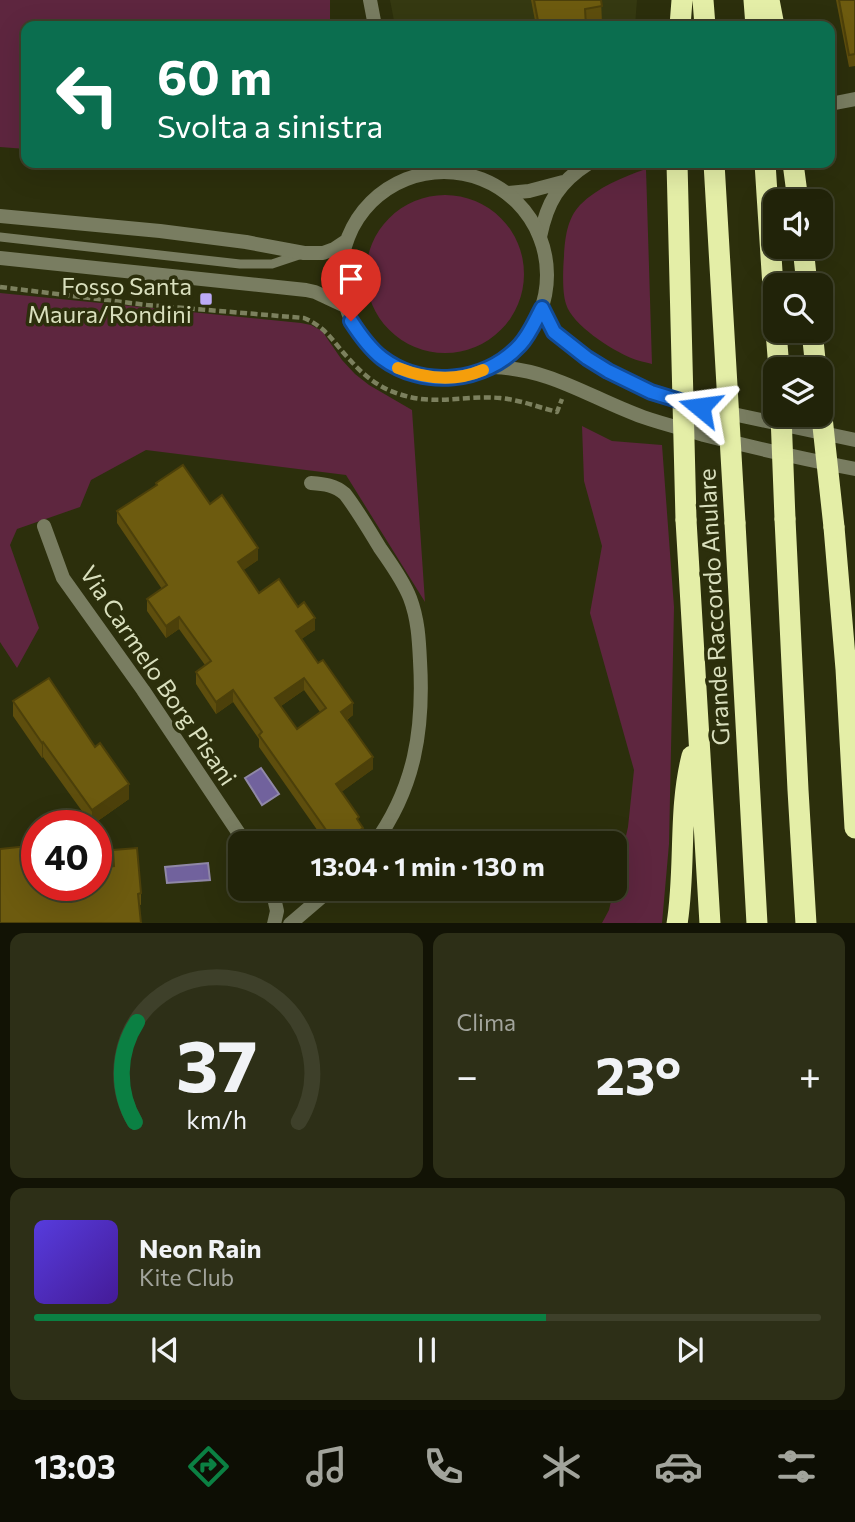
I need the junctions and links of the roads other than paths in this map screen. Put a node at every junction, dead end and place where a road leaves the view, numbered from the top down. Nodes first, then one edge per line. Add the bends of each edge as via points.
1 (370, 0) edge
2 (682, 0) edge
3 (703, 0) edge
4 (754, 0) edge
5 (769, 0) edge
6 (374, 21) edge
7 (680, 21) edge
8 (705, 21) edge
9 (756, 21) edge
10 (773, 21) edge
11 (855, 99) edge
12 (835, 103) edge
13 (414, 168) edge
14 (446, 168) edge
15 (452, 168) edge
16 (582, 168) edge
17 (677, 168) edge
18 (714, 168) edge
19 (765, 168) edge
20 (794, 168) edge
21 (404, 180) junction
22 (563, 183) junction
23 (796, 189) edge
24 (507, 193) junction
25 (0, 216) edge
26 (0, 237) edge
27 (540, 237) junction
28 (346, 241) junction
29 (304, 253) junction
30 (0, 258) edge
31 (772, 273) edge
32 (345, 306) junction
33 (542, 308) junction
34 (491, 367) junction
35 (781, 427) edge
36 (823, 427) edge
37 (855, 440) edge
38 (855, 469) edge
39 (311, 483) dead end
40 (44, 526) dead end
41 (698, 734) junction
42 (855, 828) edge
43 (237, 831) edge
44 (383, 831) edge
45 (275, 901) edge
46 (317, 901) edge
47 (274, 923) edge
48 (290, 923) edge
49 (677, 923) edge
50 (710, 923) edge
51 (757, 923) edge
52 (806, 923) edge

1 - 6 street
2 - 7 highway
3 - 8 highway
4 - 9 highway
5 - 10 highway
11 - 12 street
13 - 21 street
14 - 21 street
15 - 24 street
16 - 22 street
17 - 41 highway, bridge via 686,520
18 - 51 highway, Grande Raccordo Anulare, bridge
19 - 31 highway
20 - 23 highway
21 - 28 street via 368,205
22 - 24 street
22 - 27 street via 551,202
24 - 27 street via 527,213
25 - 29 street via 160,231
26 - 29 lane via 240,264 272,264
27 - 33 street via 547,269
28 - 29 street via 323,253
28 - 32 street via 341,273
30 - 32 street via 306,290
32 - 34 street via 365,341 397,367 444,378
33 - 34 street via 520,345
33 - 37 street via 554,332 570,346 651,392
34 - 38 street via 524,370 565,382 664,424
35 - 52 highway, bridge
36 - 42 highway, bridge via 846,669
39 - 44 street via 331,485 345,494 402,581 416,618 421,693 417,746 407,783
40 - 43 street, Via Carmelo Borg Pisani via 63,578
41 - 49 highway via 684,795
41 - 50 highway
45 - 47 street
46 - 48 street

